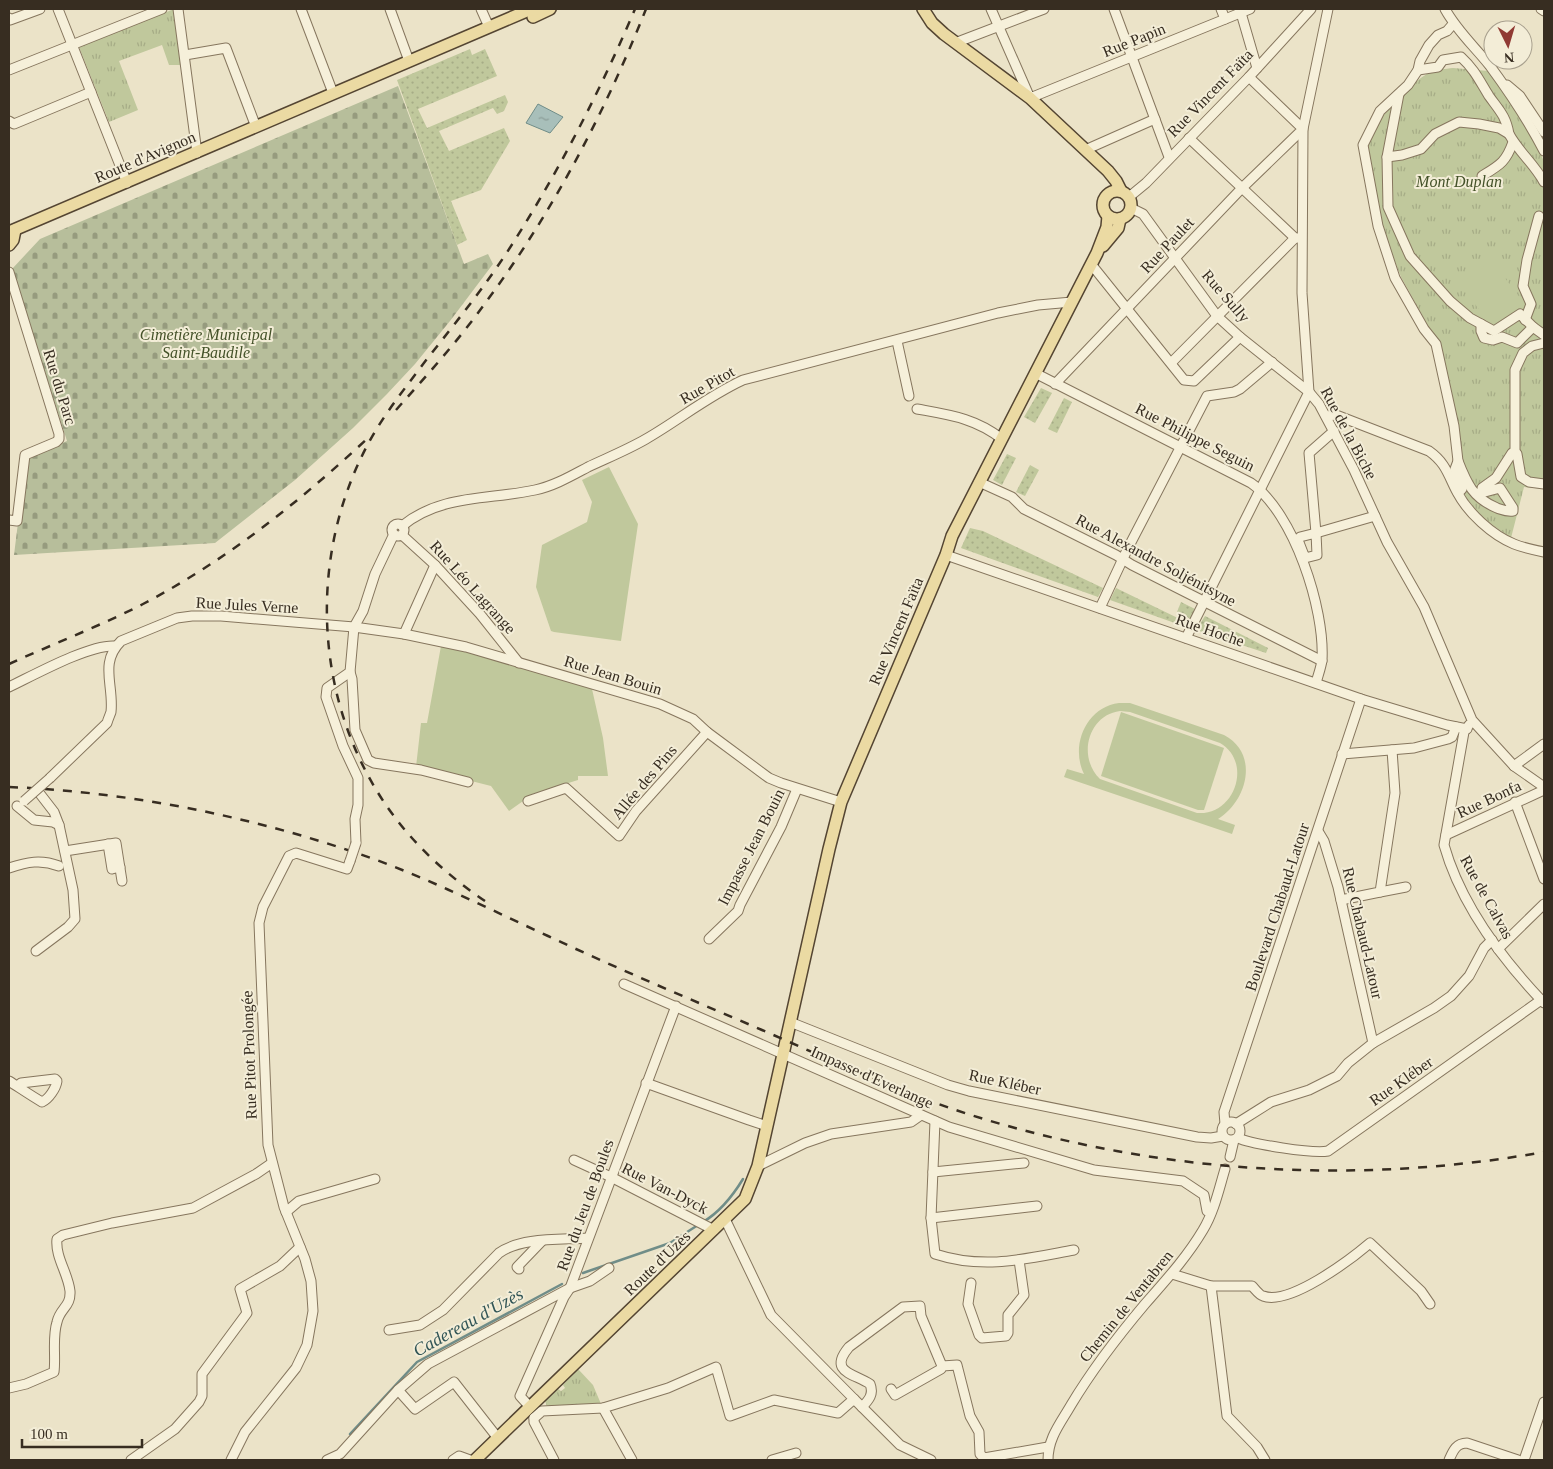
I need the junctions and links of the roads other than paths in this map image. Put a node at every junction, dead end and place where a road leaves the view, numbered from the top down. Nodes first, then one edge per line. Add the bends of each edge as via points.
1 (40, 9) edge
2 (58, 9) edge
3 (162, 9) edge
4 (178, 9) edge
5 (300, 9) edge
6 (390, 9) edge
7 (482, 9) edge
8 (533, 9) edge
9 (550, 9) edge
10 (923, 9) edge
11 (991, 9) edge
12 (1044, 9) edge
13 (1114, 9) edge
14 (1221, 9) edge
15 (1250, 9) edge
16 (1311, 9) edge
17 (1328, 9) edge
18 (1445, 9) edge
19 (1541, 9) edge
20 (1544, 11) edge
21 (1241, 13) junction
22 (9, 18) edge
23 (1225, 20) junction
24 (1453, 24) junction
25 (489, 27) junction
26 (998, 27) junction
27 (955, 43) junction
28 (73, 45) junction
29 (185, 55) junction
30 (1132, 57) junction
31 (1483, 59) edge
32 (409, 61) junction
33 (1468, 64) junction
34 (1483, 66) edge
35 (1257, 68) junction
36 (9, 70) edge
37 (1418, 70) junction
38 (1492, 70) edge
39 (1496, 75) junction
40 (1249, 77) junction
41 (91, 92) junction
42 (333, 93) junction
43 (1399, 94) junction
44 (1030, 98) junction
45 (288, 114) junction
46 (1154, 119) junction
47 (9, 121) edge
48 (256, 127) junction
49 (1303, 129) junction
50 (1544, 132) edge
51 (1189, 138) junction
52 (1511, 138) junction
53 (1085, 150) junction
54 (1544, 151) edge
55 (197, 153) junction
56 (1169, 157) junction
57 (1387, 157) junction
58 (1108, 171) junction
59 (1482, 176) dead end
60 (1544, 182) edge
61 (127, 183) junction
62 (1242, 188) junction
63 (1107, 194) junction
64 (1127, 199) junction
65 (1108, 216) junction
66 (1539, 216) dead end
67 (1120, 219) junction
68 (12, 231) edge
69 (1298, 238) junction
70 (9, 245) edge
71 (1097, 253) junction
72 (1174, 258) junction
73 (1091, 264) junction
74 (9, 272) edge
75 (1072, 302) junction
76 (1127, 308) junction
77 (1217, 316) junction
78 (1525, 320) junction
79 (1481, 324) junction
80 (1533, 327) junction
81 (1544, 335) edge
82 (1240, 336) junction
83 (897, 341) junction
84 (1517, 343) junction
85 (1544, 343) edge
86 (1528, 349) junction
87 (1172, 362) junction
88 (1272, 362) junction
89 (1035, 373) junction
90 (1055, 384) junction
91 (1309, 392) junction
92 (909, 396) dead end
93 (918, 409) dead end
94 (1326, 416) junction
95 (1334, 431) junction
96 (1002, 439) junction
97 (1181, 446) junction
98 (1515, 452) junction
99 (1458, 461) junction
100 (979, 482) junction
101 (1544, 484) edge
102 (1260, 489) junction
103 (1458, 494) junction
104 (1375, 516) junction
105 (13, 521) edge
106 (399, 532) junction
107 (1316, 532) junction
108 (1292, 537) junction
109 (1544, 552) edge
110 (946, 554) junction
111 (1123, 560) junction
112 (435, 565) junction
113 (1203, 602) junction
114 (1100, 608) junction
115 (354, 626) junction
116 (404, 634) junction
117 (1186, 638) junction
118 (116, 646) junction
119 (1322, 661) junction
120 (519, 663) junction
121 (350, 672) junction
122 (1316, 683) junction
123 (9, 687) edge
124 (1360, 699) junction
125 (1472, 720) junction
126 (1462, 729) junction
127 (707, 732) junction
128 (1544, 744) edge
129 (1392, 750) junction
130 (1342, 754) junction
131 (1514, 766) junction
132 (468, 782) dead end
133 (797, 789) junction
134 (1544, 789) edge
135 (37, 790) junction
136 (528, 800) dead end
137 (841, 802) junction
138 (1516, 802) junction
139 (16, 805) edge
140 (51, 807) junction
141 (43, 821) junction
142 (59, 825) junction
143 (1318, 831) junction
144 (1446, 835) junction
145 (65, 851) junction
146 (59, 866) dead end
147 (9, 868) edge
148 (1544, 879) edge
149 (122, 881) dead end
150 (1406, 887) dead end
151 (1380, 892) junction
152 (1341, 900) junction
153 (1544, 904) edge
154 (709, 939) dead end
155 (1492, 940) junction
156 (1498, 950) junction
157 (36, 951) dead end
158 (624, 984) dead end
159 (1543, 1001) edge
160 (676, 1006) junction
161 (790, 1022) junction
162 (1373, 1044) junction
163 (784, 1048) junction
164 (9, 1081) edge
165 (646, 1083) junction
166 (19, 1085) dead end
167 (921, 1115) junction
168 (935, 1121) junction
169 (1225, 1124) junction
170 (1236, 1124) junction
171 (767, 1126) junction
172 (1223, 1136) junction
173 (1236, 1139) junction
174 (1230, 1157) dead end
175 (574, 1160) dead end
176 (272, 1163) junction
177 (1024, 1163) dead end
178 (758, 1166) junction
179 (1225, 1169) dead end
180 (933, 1172) junction
181 (611, 1177) junction
182 (375, 1179) dead end
183 (1037, 1206) dead end
184 (1207, 1211) dead end
185 (286, 1212) junction
186 (931, 1218) junction
187 (725, 1219) junction
188 (714, 1230) junction
189 (588, 1238) junction
190 (542, 1241) junction
191 (300, 1247) junction
192 (1074, 1250) dead end
193 (1019, 1260) junction
194 (609, 1268) dead end
195 (519, 1270) dead end
196 (1172, 1274) junction
197 (971, 1283) dead end
198 (1211, 1286) junction
199 (570, 1288) junction
200 (1430, 1304) dead end
201 (390, 1330) dead end
202 (942, 1366) junction
203 (9, 1388) edge
204 (891, 1389) dead end
205 (398, 1390) junction
206 (854, 1398) junction
207 (1544, 1402) edge
208 (862, 1407) junction
209 (603, 1408) junction
210 (534, 1410) junction
211 (497, 1438) junction
212 (1048, 1447) junction
213 (796, 1453) dead end
214 (344, 1457) edge
215 (131, 1460) edge
216 (231, 1460) edge
217 (327, 1460) edge
218 (453, 1460) edge
219 (470, 1460) edge
220 (474, 1460) edge
221 (554, 1460) edge
222 (632, 1460) edge
223 (772, 1460) edge
224 (931, 1460) edge
225 (1048, 1460) edge
226 (1265, 1460) edge
227 (1449, 1460) edge
228 (1518, 1460) edge
229 (1524, 1460) edge

1 - 22 street
2 - 28 street
3 - 28 street
4 - 29 street
5 - 42 street
6 - 32 street
7 - 25 street
8 - 25 main road, Route d'Avignon
9 - 45 main road, Route d'Avignon via 309,110
10 - 27 main road, Rue Sully via 935,26
11 - 26 street
12 - 26 street
13 - 30 street
14 - 23 street
15 - 21 street, Rue Papin
16 - 35 street, Rue Vincent Faïta
17 - 49 street, Rue de la Biche
18 - 24 street
19 - 20 street
21 - 23 street, Rue Papin
21 - 35 street
23 - 30 street, Rue Papin
24 - 31 street
24 - 37 street via 1429,45
25 - 32 main road, Route d'Avignon
26 - 27 street
26 - 44 street
27 - 44 main road, Rue Sully
28 - 36 street
28 - 41 street
29 - 48 street via 226,48
29 - 55 street
30 - 44 street, Rue Papin
30 - 46 street
32 - 42 main road, Route d'Avignon
33 - 34 street
33 - 37 street via 1462,57 1455,57 1444,60 1438,67
33 - 52 street via 1502,112
35 - 40 street, Rue Vincent Faïta
37 - 43 street
38 - 39 street
39 - 50 street via 1520,96
39 - 54 street
40 - 49 street
40 - 51 street, Rue Vincent Faïta
41 - 47 street via 14,124
41 - 61 street
42 - 45 main road, Route d'Avignon
43 - 57 street
43 - 99 street via 1380,111 1363,145 1378,226 1395,278 1436,344 1454,426
44 - 53 main road, Rue Sully
45 - 48 main road, Route d'Avignon
46 - 53 street
46 - 56 street
48 - 55 main road, Route d'Avignon
49 - 62 street, Rue Paulet
49 - 69 street, Rue de la Biche
51 - 56 street, Rue Vincent Faïta
51 - 62 street
52 - 57 street via 1499,128 1459,122 1435,134 1421,149
52 - 59 street via 1509,155 1503,164
52 - 60 street
53 - 58 main road, Rue Sully
55 - 61 main road, Route d'Avignon
56 - 64 street, Rue Vincent Faïta
57 - 79 street via 1388,207 1410,256 1450,300
58 - 63 main road
58 - 64 main road, Rue Sully
61 - 68 main road, Route d'Avignon
62 - 69 street
62 - 72 street, Rue Paulet
63 - 64 main road via 1116,190
63 - 65 main road via 1103,208
64 - 67 main road via 1127,216
64 - 72 street, Rue Sully via 1143,214
65 - 67 main road
65 - 71 main road, Rue Vincent Faïta
66 - 78 street via 1523,286 1531,304
67 - 71 main road, Rue Vincent Faïta via 1118,228
68 - 70 main road, Route d'Avignon via 13,240
69 - 77 street
69 - 91 street, Rue de la Biche
71 - 73 main road, Rue Vincent Faïta
72 - 76 street, Rue Paulet
72 - 77 street, Rue Sully
73 - 75 main road, Rue Vincent Faïta
73 - 76 street
74 - 105 street, Rue du Parc via 59,434 56,442 25,455
75 - 83 street, Rue Pitot via 998,313
75 - 89 main road, Rue Vincent Faïta
76 - 87 street
76 - 90 street, Rue Paulet
77 - 82 street, Rue Sully
77 - 87 street
78 - 79 street via 1520,314 1494,331
78 - 80 street
79 - 84 street via 1484,338 1502,337
80 - 81 street
80 - 84 street
82 - 87 street via 1194,381 1184,380
82 - 88 street, Rue Sully
83 - 92 street
83 - 106 street, Rue Pitot via 743,380 721,390 645,440 551,485 521,493 452,501 417,516
84 - 86 street
85 - 86 street
86 - 98 street via 1515,370
88 - 91 street, Rue Sully
88 - 97 street via 1240,390 1207,396
89 - 90 street, Rue Philippe Seguin
89 - 96 main road, Rue Vincent Faïta
90 - 97 street, Rue Philippe Seguin
91 - 94 street, Rue de la Biche
91 - 102 street
93 - 96 street via 967,419
94 - 95 street, Rue de la Biche
94 - 103 street via 1336,415 1429,451 1446,467
95 - 104 street, Rue de la Biche
95 - 107 street via 1309,453
96 - 100 main road, Rue Vincent Faïta
97 - 102 street, Rue Philippe Seguin
97 - 111 street
98 - 99 street via 1496,478 1482,488 1485,492 1500,488 1512,505 1510,512 1479,499
98 - 101 street via 1521,477
99 - 103 street via 1455,469 1462,489
100 - 110 main road, Rue Vincent Faïta
100 - 111 street, Rue Alexandre Soljénitsyne via 1012,497 1024,509
102 - 108 street, Rue Philippe Seguin
102 - 113 street
103 - 109 street via 1476,517 1507,540
104 - 107 street
104 - 125 street, Rue de la Biche via 1427,612
106 - 112 street, Rue Léo Lagrange
106 - 115 street via 375,574 363,611
107 - 108 street
108 - 119 street, Rue Philippe Seguin via 1316,606
110 - 114 street, Rue Hoche
110 - 137 main road, Rue Vincent Faïta
111 - 113 street, Rue Alexandre Soljénitsyne
111 - 114 street
112 - 116 street
112 - 120 street, Rue Léo Lagrange
113 - 117 street
113 - 119 street, Rue Alexandre Soljénitsyne
114 - 117 street, Rue Hoche
115 - 116 street, Rue Jean Bouin
115 - 118 street, Rue Jules Verne via 192,616 176,618 137,633
115 - 121 street
116 - 120 street, Rue Jean Bouin via 466,647
117 - 122 street, Rue Hoche
118 - 123 street via 106,645 90,650
118 - 135 street, bridge via 108,669 111,712 107,723
119 - 122 street, Rue Philippe Seguin
120 - 127 street, Rue Jean Bouin via 660,704 693,719
121 - 132 street via 355,730 368,760
121 - 176 street, Rue Pitot Prolongée, bridge via 326,688 326,697 343,746 358,778 356,843 350,861 347,869 296,853 289,856 262,907 259,923 268,1144
122 - 124 street, Rue Hoche
124 - 126 street, Rue Hoche
124 - 130 street, Boulevard Chabaud-Latour
125 - 126 street
125 - 131 street, Rue de la Biche
126 - 129 street via 1448,739
126 - 144 street, Rue de Calvas
127 - 133 street, Rue Jean Bouin via 769,778
127 - 136 street, Allée des Pins via 636,811 619,836 566,788
128 - 131 street
129 - 130 street
129 - 151 street via 1395,793
130 - 143 street, Boulevard Chabaud-Latour
131 - 134 street, Rue de la Biche
133 - 137 street, Rue Jean Bouin
133 - 154 street, Impasse Jean Bouin via 738,911
134 - 138 street, Rue Bonfa
135 - 139 street, bridge
135 - 140 street
137 - 161 main road, Rue Vincent Faïta
138 - 144 street, Rue Bonfa
138 - 148 street
139 - 141 street via 34,820
140 - 141 street
140 - 142 street
141 - 142 street
142 - 145 street
143 - 152 street, Rue Chabaud-Latour via 1324,841
143 - 169 street, Boulevard Chabaud-Latour via 1224,1112
144 - 155 street, Rue de Calvas via 1444,845 1448,861
145 - 149 street via 116,843
145 - 157 street via 75,919
146 - 147 street via 34,861
150 - 151 street
151 - 152 street
152 - 162 street, Rue Chabaud-Latour
153 - 156 street
155 - 156 street, Rue de Calvas
155 - 162 street via 1469,976 1451,996
156 - 159 street, Rue de Calvas
158 - 160 street, Impasse d'Everlange
159 - 173 street, Rue Kléber via 1328,1151 1310,1152
160 - 163 street, Impasse d'Everlange
160 - 165 street, Rue du Jeu de Boules
161 - 163 main road, Rue Vincent Faïta
161 - 172 street, Rue Kléber via 922,1076 969,1091 1197,1137
162 - 170 street via 1337,1076 1309,1090 1271,1102
163 - 167 street, Impasse d'Everlange
163 - 171 main road, Route d'Uzès
164 - 166 street
165 - 171 street
165 - 181 street, Rue du Jeu de Boules
167 - 168 street, Impasse d'Everlange
167 - 178 street via 911,1122 831,1134
168 - 180 street
168 - 184 street, Impasse d'Everlange via 1094,1170 1183,1181 1204,1195
169 - 170 street
169 - 172 street
170 - 173 street via 1240,1130
171 - 178 main road, Route d'Uzès
172 - 173 street, Rue Kléber via 1227,1140
173 - 174 street
175 - 181 street, Rue Van-Dyck
176 - 185 street
176 - 203 street via 193,1208 63,1235 57,1239 56,1248 70,1298 56,1324 54,1372
177 - 180 street
178 - 187 main road, Route d'Uzès via 745,1199
179 - 196 street, Chemin de Ventabren via 1204,1229
180 - 186 street
181 - 188 street, Rue Van-Dyck
181 - 189 street, Rue du Jeu de Boules
182 - 185 street via 299,1200
183 - 186 street
185 - 191 street
186 - 193 street via 935,1254 988,1263
187 - 188 main road, Route d'Uzès
187 - 206 street via 771,1315
188 - 210 main road, Route d'Uzès
189 - 190 street
189 - 199 street, Rue du Jeu de Boules
190 - 195 street via 517,1267
190 - 201 street via 508,1247 443,1310 420,1325
191 - 215 street via 280,1266 240,1289 247,1314 202,1374 200,1402 175,1429
191 - 216 street via 310,1281 313,1311 307,1344 296,1368 245,1432
192 - 193 street
193 - 197 street via 1024,1295 1008,1315 1006,1336 982,1338 979,1335 968,1304
194 - 199 street via 590,1282
196 - 198 street
196 - 212 street, Chemin de Ventabren via 1087,1379
198 - 200 street via 1252,1286 1262,1296 1276,1298 1305,1287 1346,1263 1370,1243 1422,1291
198 - 226 street via 1227,1416
199 - 205 street via 428,1364
199 - 210 street, Rue du Jeu de Boules via 520,1396
202 - 204 street via 941,1370 895,1394
202 - 208 street via 921,1316 920,1306 903,1307 842,1355 842,1368 872,1388
202 - 212 street via 956,1365 970,1416 979,1432 980,1454 984,1458
205 - 211 street via 415,1409 454,1382
205 - 214 street
206 - 208 street
206 - 209 street via 838,1413 774,1400 730,1416 716,1367 668,1388
207 - 229 street
208 - 224 street via 900,1445
209 - 210 street
209 - 222 street
210 - 211 main road, Route d'Uzès
210 - 221 street via 534,1422
211 - 220 main road, Route d'Uzès
212 - 225 street, Chemin de Ventabren
213 - 223 street
214 - 217 street
218 - 219 street via 459,1456
227 - 228 street via 1454,1449 1467,1443

